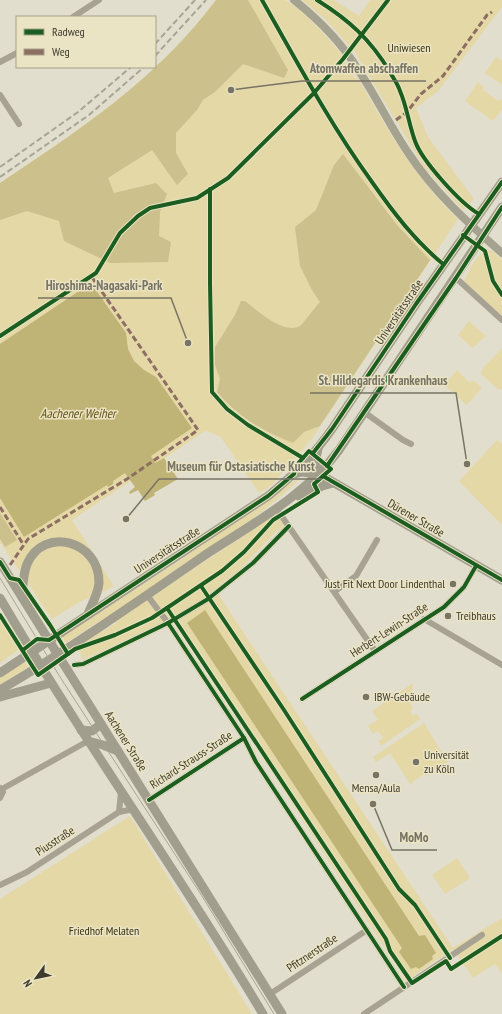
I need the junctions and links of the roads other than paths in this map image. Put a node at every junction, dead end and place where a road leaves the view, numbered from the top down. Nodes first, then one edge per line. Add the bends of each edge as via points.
1 (99, 0) edge
2 (294, 0) edge
3 (75, 16) edge
4 (16, 54) edge
5 (0, 62) edge
6 (0, 95) edge
7 (19, 124) dead end
8 (502, 182) edge
9 (502, 207) edge
10 (470, 225) junction
11 (482, 235) junction
12 (502, 253) edge
13 (456, 278) junction
14 (416, 304) junction
15 (428, 316) junction
16 (502, 320) edge
17 (364, 412) junction
18 (412, 444) dead end
19 (318, 448) junction
20 (294, 474) junction
21 (319, 474) junction
22 (334, 484) junction
23 (302, 490) junction
24 (280, 505) junction
25 (289, 526) junction
26 (377, 540) dead end
27 (0, 562) edge
28 (476, 566) junction
29 (502, 580) edge
30 (334, 591) junction
31 (147, 595) junction
32 (22, 597) junction
33 (0, 598) edge
34 (88, 614) junction
35 (424, 619) junction
36 (168, 623) junction
37 (49, 640) junction
38 (375, 651) junction
39 (32, 652) junction
40 (58, 653) junction
41 (40, 665) junction
42 (74, 665) dead end
43 (502, 665) edge
44 (0, 673) edge
45 (50, 683) junction
46 (0, 690) edge
47 (0, 698) edge
48 (302, 700) dead end
49 (101, 724) junction
50 (81, 730) junction
51 (244, 738) junction
52 (88, 741) junction
53 (119, 752) junction
54 (1, 788) edge
55 (122, 791) junction
56 (0, 798) edge
57 (149, 800) junction
58 (134, 809) junction
59 (119, 812) junction
60 (0, 885) edge
61 (367, 930) junction
62 (482, 935) dead end
63 (404, 987) junction
64 (270, 994) junction
65 (375, 1011) edge
66 (263, 1014) edge
67 (282, 1014) edge
68 (364, 1014) edge

1 - 3 street
2 - 10 main road via 344,49 412,159
4 - 5 street
6 - 7 street
8 - 10 main road, Universitätsstraße
9 - 11 main road
10 - 11 main road
10 - 14 main road, Universitätsstraße
11 - 12 main road
11 - 13 main road
13 - 15 main road
13 - 16 street
14 - 15 main road via 418,313
14 - 19 main road, Universitätsstraße
15 - 17 main road
17 - 18 street
17 - 21 main road via 339,450
19 - 20 main road, Universitätsstraße
19 - 21 main road via 315,462
20 - 21 main road, Dürener Straße
20 - 23 main road via 302,479
20 - 34 main road, Universitätsstraße via 262,500
21 - 22 main road, Dürener Straße
21 - 23 main road
22 - 24 main road via 322,486
22 - 28 main road, Dürener Straße
23 - 24 main road
24 - 25 street
24 - 31 main road
25 - 30 street
25 - 36 street via 253,564 208,599
26 - 30 street via 356,576
27 - 32 main road, Aachener Straße
28 - 29 main road, Dürener Straße
28 - 35 street, Herbert-Lewin-Straße via 464,587 454,598
30 - 38 street
31 - 36 street
31 - 40 main road
32 - 34 main road via 25,570 32,556 37,550 51,543 67,542 88,553 98,574 98,591
32 - 37 main road, Aachener Straße
33 - 39 main road
34 - 37 main road, Universitätsstraße
35 - 38 street, Herbert-Lewin-Straße
35 - 43 street
36 - 42 street via 83,664
36 - 51 street
37 - 39 main road, Universitätsstraße
37 - 40 main road, Aachener Straße
38 - 48 street, Herbert-Lewin-Straße
39 - 41 main road
39 - 44 main road, Universitätsstraße
40 - 41 main road
40 - 49 main road, Aachener Straße
41 - 45 main road
41 - 46 main road
45 - 47 main road
45 - 50 main road
49 - 50 main road via 92,731
49 - 53 main road, Aachener Straße
50 - 52 main road
51 - 57 street, Richard-Strauss-Straße
51 - 61 street via 256,762
52 - 53 main road
52 - 54 street
52 - 55 main road
53 - 57 main road, Aachener Straße
54 - 56 street
55 - 58 main road
55 - 59 street
57 - 64 main road, Aachener Straße
58 - 59 street, Piusstraße
58 - 66 main road
59 - 60 street, Piusstraße via 27,872
61 - 63 street
61 - 64 street, Pfitznerstraße
62 - 63 street
63 - 65 street
64 - 67 main road, Aachener Straße
65 - 68 street

